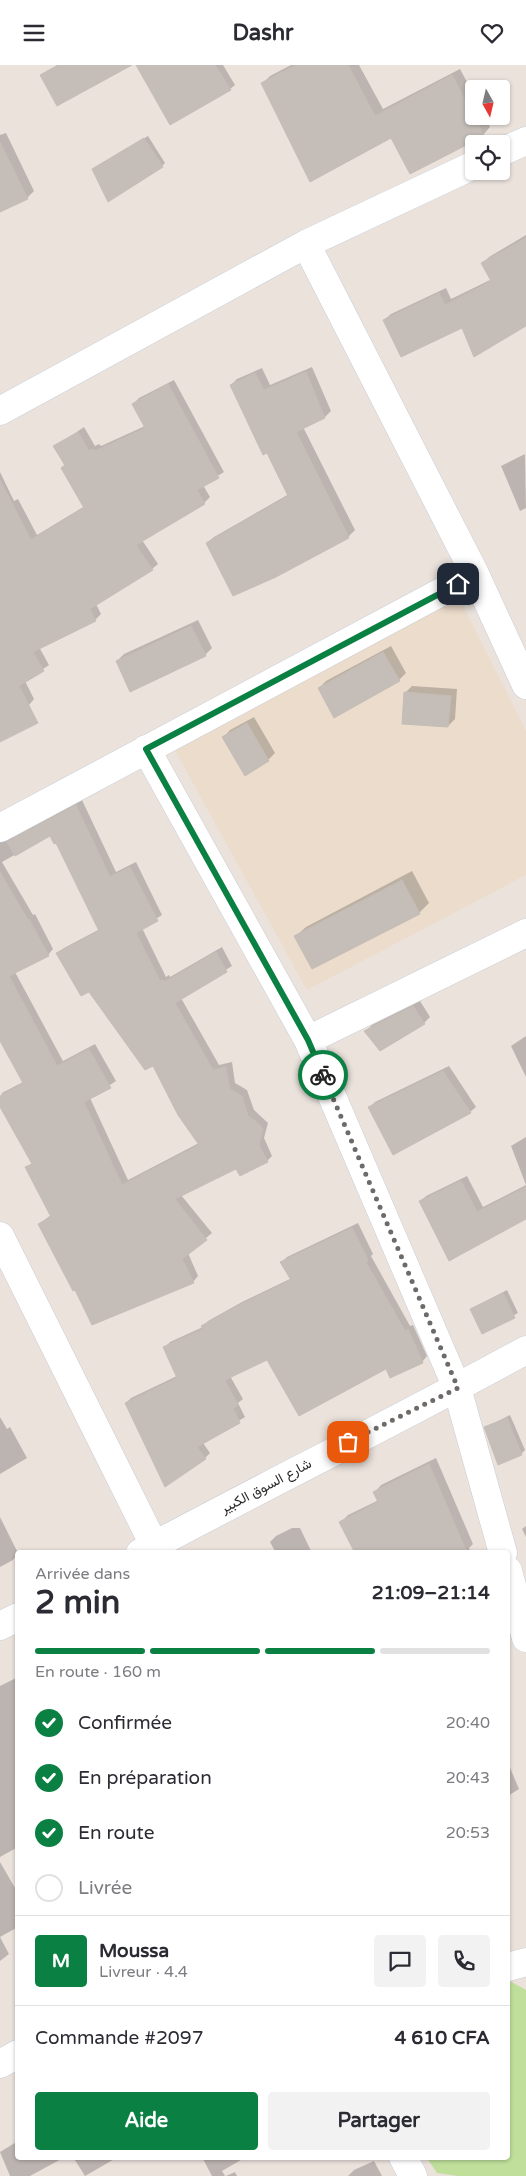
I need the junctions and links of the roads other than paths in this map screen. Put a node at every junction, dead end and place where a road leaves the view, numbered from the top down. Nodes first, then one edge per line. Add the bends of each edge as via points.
1 (526, 141) edge
2 (510, 148) edge
3 (465, 169) edge
4 (306, 244) junction
5 (0, 411) edge
6 (475, 575) junction
7 (526, 685) edge
8 (146, 749) junction
9 (0, 829) edge
10 (526, 933) edge
11 (308, 1040) junction
12 (0, 1236) edge
13 (526, 1350) edge
14 (458, 1388) junction
15 (147, 1549) edge
16 (501, 1550) edge
17 (510, 1578) edge
18 (15, 1618) edge
19 (0, 1625) edge
20 (526, 1638) edge
21 (526, 1962) edge
22 (510, 1966) edge
23 (15, 2056) edge
24 (0, 2064) edge
25 (405, 2160) edge
26 (413, 2176) edge

1 - 2 street
3 - 4 street
4 - 5 street
4 - 6 street
6 - 7 street
6 - 8 street
8 - 9 street
8 - 11 street
10 - 11 street
11 - 14 street
12 - 15 street
13 - 14 street, شارع السوق الكبير
14 - 15 street, شارع السوق الكبير
14 - 16 street
17 - 20 street
18 - 19 street
21 - 22 street
23 - 24 street
25 - 26 street

